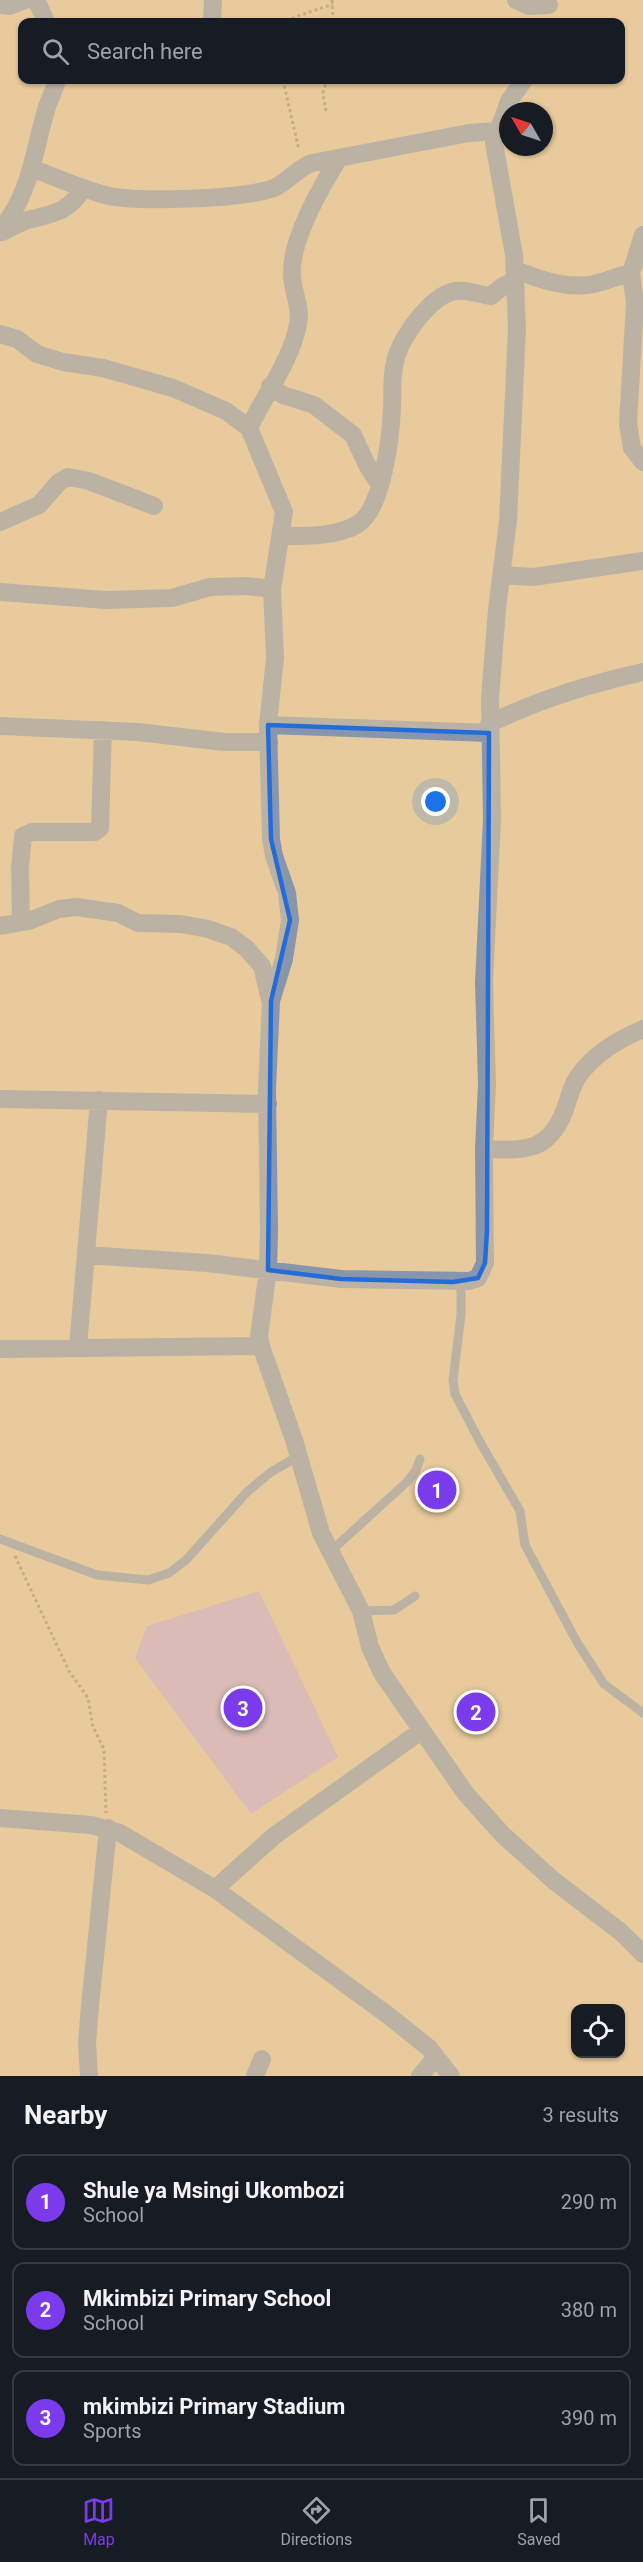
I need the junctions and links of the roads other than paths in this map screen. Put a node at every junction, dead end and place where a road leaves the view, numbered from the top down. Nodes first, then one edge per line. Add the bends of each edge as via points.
1 (25, 0) edge
2 (34, 0) edge
3 (213, 0) edge
4 (516, 0) edge
5 (0, 5) edge
6 (548, 9) edge
7 (44, 18) edge
8 (212, 18) edge
9 (56, 84) edge
10 (521, 84) edge
11 (497, 131) junction
12 (339, 158) junction
13 (32, 168) junction
14 (84, 188) junction
15 (0, 231) edge
16 (643, 235) edge
17 (631, 273) junction
18 (515, 275) junction
19 (0, 334) edge
20 (270, 386) junction
21 (249, 428) junction
22 (643, 462) edge
23 (380, 485) junction
24 (154, 506) dead end
25 (0, 522) edge
26 (282, 536) junction
27 (643, 561) edge
28 (502, 575) junction
29 (272, 589) junction
30 (0, 592) edge
31 (643, 672) edge
32 (0, 726) edge
33 (489, 728) junction
34 (103, 730) junction
35 (268, 733) junction
36 (21, 922) junction
37 (0, 926) edge
38 (271, 1002) junction
39 (643, 1029) edge
40 (0, 1099) edge
41 (99, 1100) junction
42 (268, 1104) junction
43 (484, 1149) junction
44 (87, 1255) junction
45 (268, 1270) junction
46 (461, 1281) junction
47 (261, 1346) junction
48 (78, 1347) junction
49 (0, 1349) edge
50 (299, 1456) junction
51 (420, 1459) dead end
52 (0, 1539) edge
53 (332, 1550) junction
54 (415, 1596) dead end
55 (361, 1611) junction
56 (643, 1713) edge
57 (421, 1731) junction
58 (0, 1818) edge
59 (106, 1828) junction
60 (215, 1889) junction
61 (643, 1954) edge
62 (436, 2057) junction
63 (89, 2076) edge
64 (420, 2076) edge
65 (452, 2076) edge

1 - 5 street
2 - 7 street
3 - 8 street
4 - 6 street
9 - 13 street
10 - 11 street via 509,101
11 - 12 street
11 - 18 street via 494,149
12 - 14 street via 303,166 275,187 213,196 123,198
12 - 20 street via 314,201 296,250 291,268 299,318 286,360
13 - 14 street
13 - 15 street via 14,213
14 - 15 street via 65,209
16 - 17 street
17 - 18 street via 590,285 566,285
17 - 22 street via 635,303 628,423 632,448
18 - 23 street via 491,296 453,291 443,296 427,307 410,328 394,364 392,409
18 - 28 street via 513,428
19 - 21 street via 17,339 37,354 173,388 226,411
20 - 21 street
20 - 23 street via 283,395 314,405 353,435
21 - 26 street via 284,512
23 - 26 street via 358,524 309,536
24 - 25 street via 68,477 39,506
26 - 29 street
27 - 28 street via 544,576
28 - 33 street
29 - 30 street via 210,587 172,598 106,600
29 - 35 street via 275,658
31 - 33 street via 564,692 519,709
32 - 34 street
33 - 35 street
33 - 43 street via 492,819 484,982 488,1084
34 - 35 street via 224,742
34 - 36 street via 100,828 95,832 32,832 23,837
35 - 38 street via 271,839 287,893 290,920
36 - 37 street
36 - 38 street via 59,909 86,907 138,923 208,928 246,948 261,966
38 - 42 street
39 - 43 street via 606,1048 578,1077 561,1120 549,1136 524,1150
40 - 41 street
41 - 42 street
41 - 44 street
42 - 45 street
43 - 46 street via 485,1263 478,1278
44 - 45 street
44 - 48 street
45 - 46 street via 341,1279
45 - 47 street via 260,1321
46 - 56 lane via 455,1394 520,1511 525,1545 578,1644 604,1684
47 - 48 street
47 - 50 street
48 - 49 street
50 - 52 lane via 247,1492 186,1560 169,1573 131,1580 97,1575
50 - 53 street via 321,1533
51 - 53 lane via 408,1481
53 - 55 street
54 - 55 lane via 394,1610
55 - 57 street via 370,1647 382,1673
57 - 60 street via 273,1836
57 - 61 street via 466,1794 503,1835
58 - 59 street
59 - 60 street
59 - 63 street via 87,2043
60 - 62 street via 390,2016
62 - 64 street
62 - 65 street

